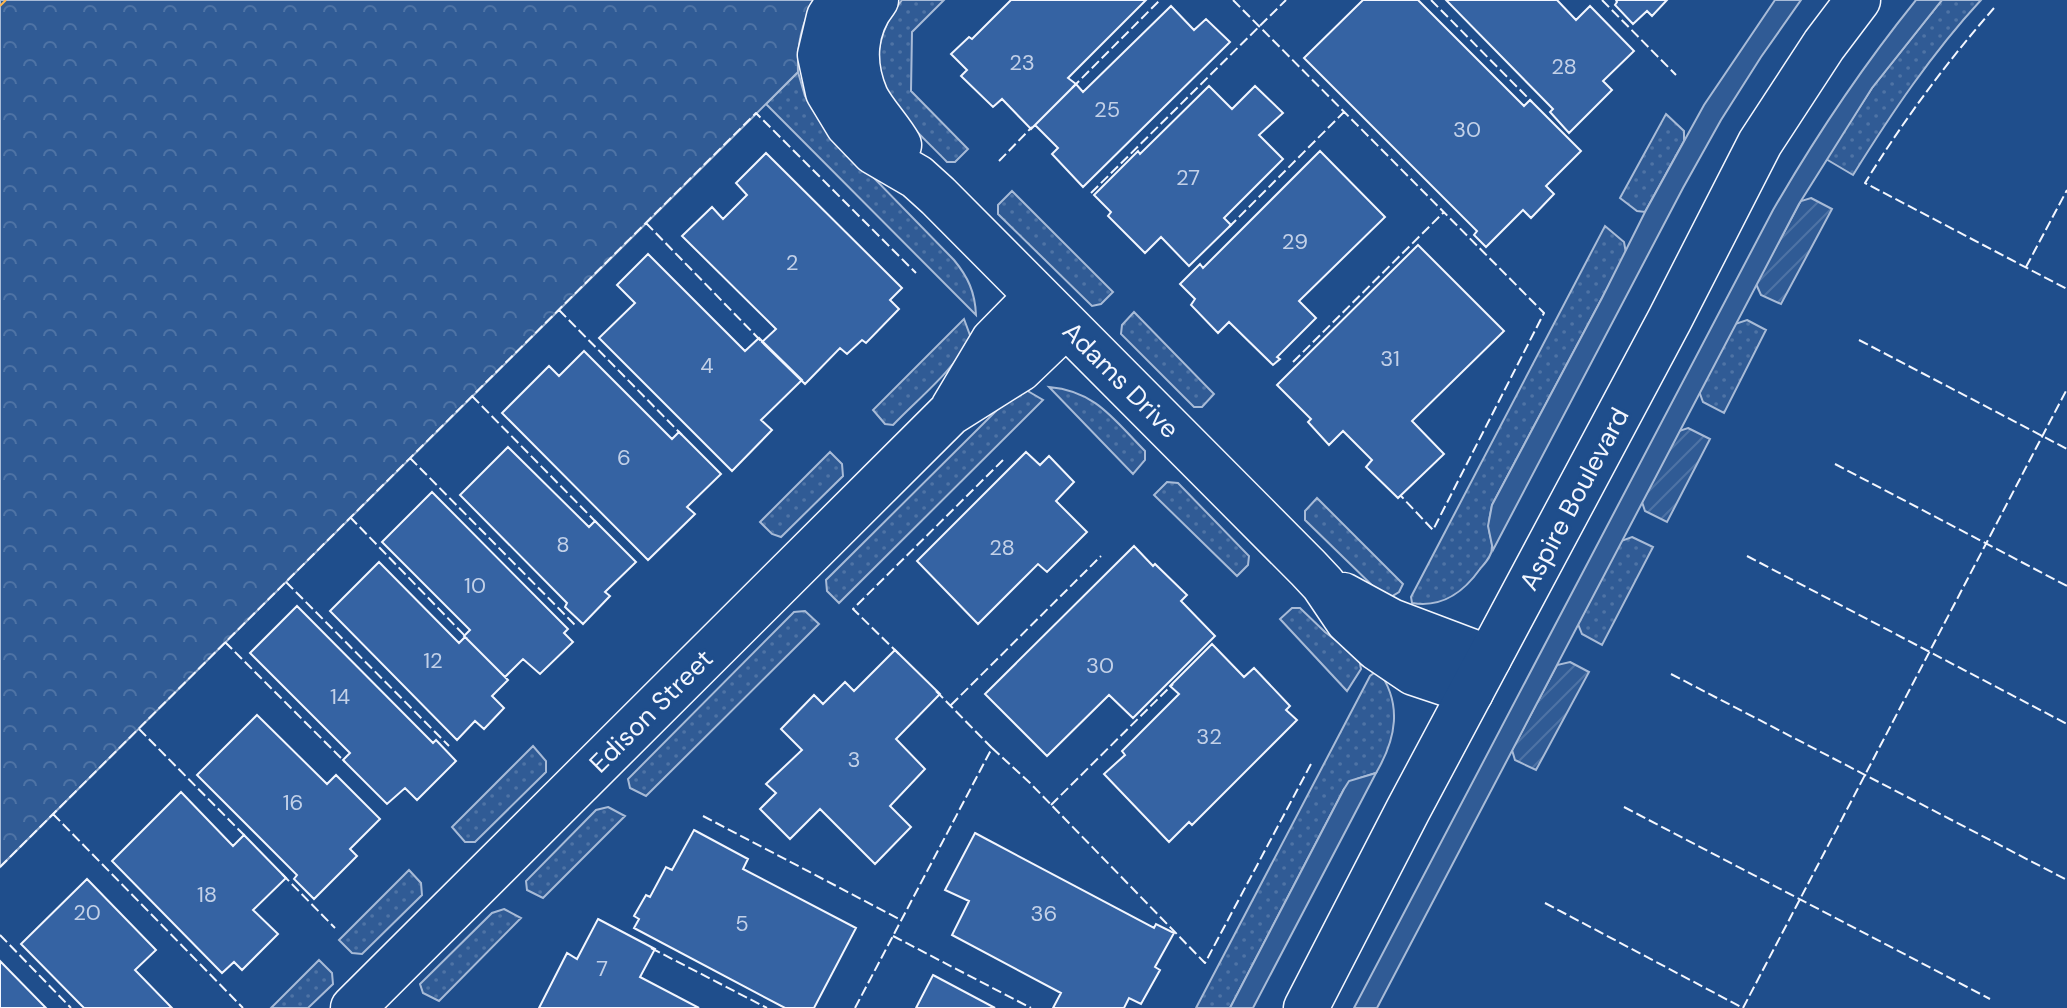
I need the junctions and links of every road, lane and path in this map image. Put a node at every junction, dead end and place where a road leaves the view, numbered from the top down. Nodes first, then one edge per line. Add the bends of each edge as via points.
1 (840, 0) edge
2 (876, 0) edge
3 (1858, 0) edge
4 (917, 177) junction
5 (1051, 310) junction
6 (1480, 675) junction
7 (353, 1008) edge
8 (1306, 1008) edge

1 - 4 street, Adams Drive via 829,17 820,55 828,92 848,125 874,152
2 - 4 street, Adams Drive via 859,33 855,63 867,99
3 - 6 street, Aspire Boulevard via 1760,143
4 - 5 street, Adams Drive
5 - 6 street, Adams Drive via 1323,584 1348,621 1377,648 1414,673
5 - 7 street, Edison Street via 993,341 950,413
6 - 8 street, Aspire Boulevard

